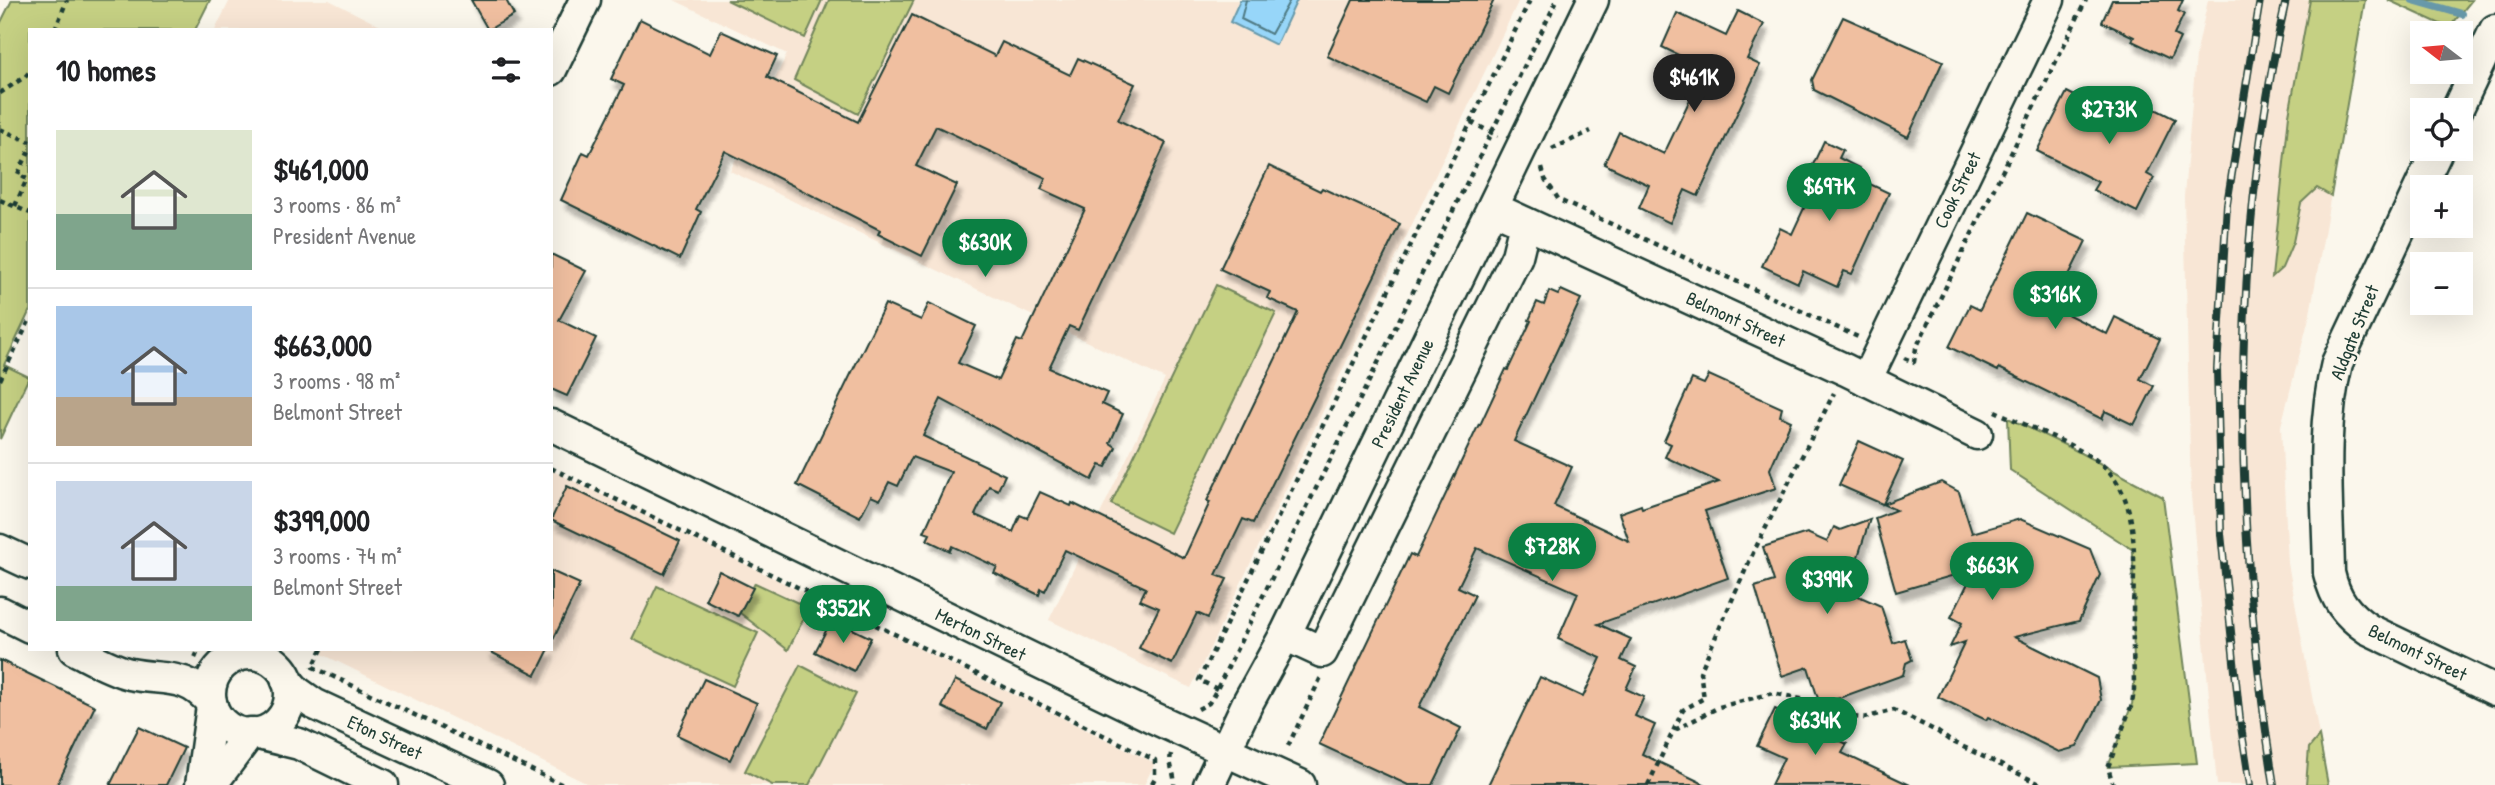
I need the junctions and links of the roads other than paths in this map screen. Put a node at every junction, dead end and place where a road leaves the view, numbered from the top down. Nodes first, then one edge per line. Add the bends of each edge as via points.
1 (585, 0) edge
2 (1592, 0) edge
3 (2049, 0) edge
4 (2495, 30) edge
5 (553, 66) edge
6 (2463, 98) edge
7 (2432, 161) edge
8 (1493, 208) junction
9 (1525, 223) junction
10 (1856, 375) junction
11 (1980, 420) road end
12 (553, 426) edge
13 (0, 550) edge
14 (28, 563) edge
15 (2344, 610) joint
16 (0, 612) edge
17 (28, 626) edge
18 (1285, 635) junction
19 (78, 651) edge
20 (237, 652) edge
21 (284, 667) edge
22 (2495, 690) edge
23 (212, 704) junction
24 (252, 733) junction
25 (1225, 750) junction
26 (201, 785) edge
27 (211, 785) edge
28 (383, 785) edge
29 (488, 785) edge
30 (1209, 785) edge
31 (1300, 785) edge

1 - 5 street
2 - 8 street, President Avenue via 1530,151
3 - 10 street, Cook Street via 1882,347
4 - 6 street
7 - 15 street, Aldgate Street via 2351,331 2331,387 2329,573
8 - 9 street, Belmont Street
8 - 18 street, President Avenue
9 - 10 street, Belmont Street
9 - 18 street via 1517,256 1322,652
10 - 11 street, Belmont Street
12 - 25 street, Merton Street
13 - 14 street
15 - 22 street, Belmont Street via 2368,629
16 - 17 street
18 - 25 street, President Avenue
19 - 23 street via 128,674 188,682
20 - 21 street via 266,657
20 - 23 street via 216,673
21 - 24 street via 289,699 283,715 270,727
21 - 29 street, Eton Street via 297,692 314,704
23 - 24 street via 224,724
23 - 26 street
24 - 27 street
24 - 28 street via 299,744
25 - 30 street, President Avenue
25 - 31 street, Merton Street

